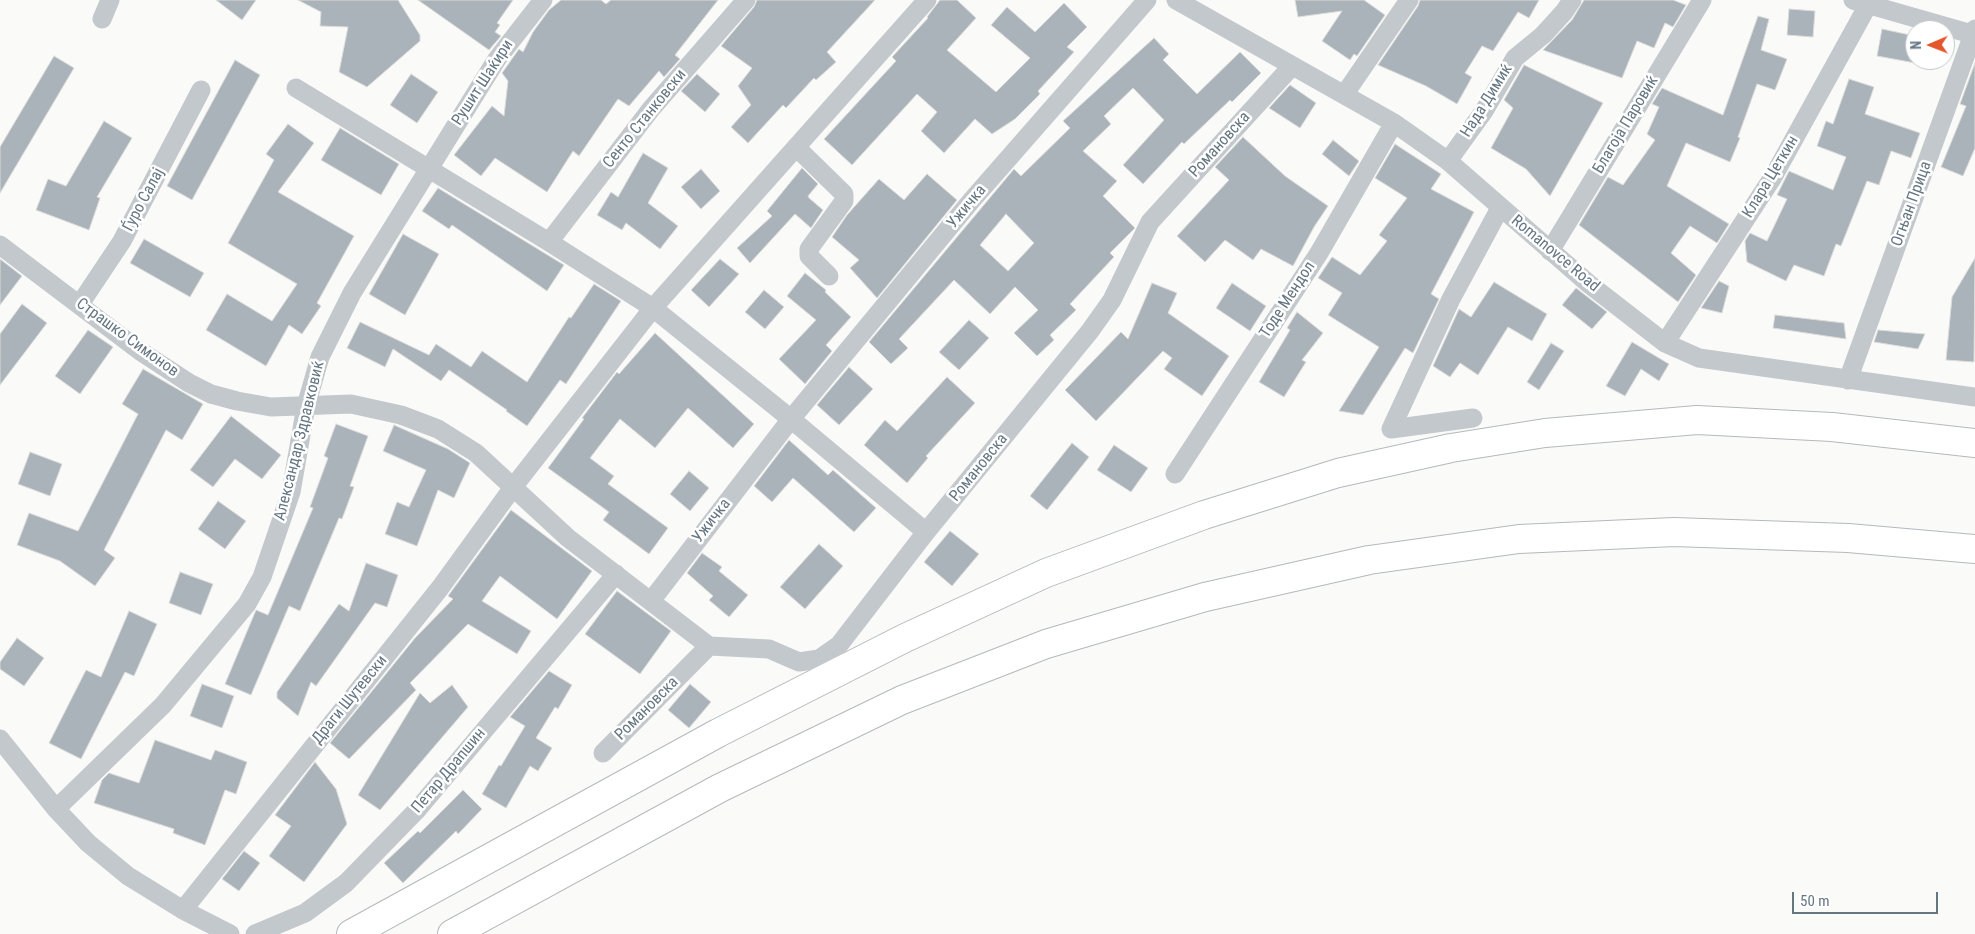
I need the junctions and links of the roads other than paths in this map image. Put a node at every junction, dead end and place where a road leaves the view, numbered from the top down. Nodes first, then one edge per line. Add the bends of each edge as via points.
1 (110, 0) edge
2 (543, 0) edge
3 (746, 0) edge
4 (927, 0) edge
5 (1147, 0) edge
6 (1409, 0) edge
7 (1572, 0) edge
8 (1702, 0) edge
9 (1860, 2) edge
10 (1188, 3) edge
11 (102, 19) dead end
12 (1975, 33) edge
13 (1292, 66) junction
14 (296, 88) dead end
15 (201, 90) dead end
16 (1344, 95) junction
17 (1394, 123) junction
18 (796, 147) junction
19 (1448, 161) junction
20 (428, 169) junction
21 (1500, 208) junction
22 (549, 242) junction
23 (0, 245) edge
24 (1550, 251) junction
25 (829, 276) dead end
26 (80, 304) junction
27 (653, 308) junction
28 (1665, 343) junction
29 (1848, 380) junction
30 (1975, 396) edge
31 (306, 406) junction
32 (791, 418) junction
33 (1473, 418) dead end
34 (1975, 443) edge
35 (1175, 474) dead end
36 (514, 486) junction
37 (926, 532) junction
38 (1975, 549) edge
39 (616, 574) junction
40 (651, 601) junction
41 (710, 646) junction
42 (0, 739) edge
43 (603, 753) dead end
44 (56, 809) junction
45 (183, 910) junction
46 (230, 934) edge
47 (255, 934) edge
48 (351, 934) edge
49 (452, 934) edge

1 - 11 street
2 - 20 street, Рушит Шаќири via 497,59
3 - 22 street, Сенто Станковски via 651,108
4 - 18 street, Драги Шутевски
5 - 32 street, Ужичка via 971,201
6 - 16 street
7 - 19 street, Нада Димиќ via 1543,35 1514,58 1484,111
8 - 24 street, Благоја Паровиќ
9 - 12 street
9 - 28 street, Клара Цеткин via 1773,177
10 - 13 street, Romanovce Road
12 - 29 street, Огњан Прица
13 - 16 street, Romanovce Road
13 - 37 street, Романовска via 1150,222 1112,300 1090,331
14 - 20 street
15 - 26 street, Ѓуро Салај via 122,241
16 - 17 street, Romanovce Road
17 - 19 street, Romanovce Road
17 - 35 street, Тоде Мендол via 1319,253
18 - 25 street via 844,194 844,201 808,249 809,256
18 - 27 street, Драги Шутевски
19 - 21 street, Romanovce Road
20 - 22 street
20 - 31 street, Александар Здравковиќ via 352,293 320,357
21 - 24 street, Romanovce Road
21 - 33 street via 1451,298 1391,429
22 - 27 street
23 - 26 street, Страшко Симонов
24 - 28 street, Romanovce Road
26 - 31 street, Страшко Симонов via 140,352 211,394 271,407
27 - 32 street
27 - 36 street, Драги Шутевски
28 - 29 street, Romanovce Road via 1699,358
29 - 30 street, Romanovce Road
31 - 36 street, Страшко Симонов via 351,404 401,415 438,429 476,453
31 - 44 street, Александар Здравковиќ via 291,492 262,577 247,604 162,705
32 - 37 street
32 - 40 street, Ужичка
34 - 48 highway via 1832,427 1697,420 1536,434 1451,448 1338,473 1204,515 1046,573 905,638 718,734
36 - 39 street, Страшко Симонов via 568,538
36 - 45 street, Драги Шутевски via 440,588
37 - 41 street, Романовска via 839,645 819,659 799,662 769,649
38 - 49 highway via 1848,538 1674,532 1519,539 1369,560 1205,597 1046,644 902,700 720,788
39 - 40 street, Страшко Симонов
39 - 47 street, Петар Драпшин via 417,810 346,883 305,913
40 - 41 street, Страшко Симонов
41 - 43 street, Романовска
42 - 44 street
44 - 45 street via 88,843 128,876
45 - 46 street

